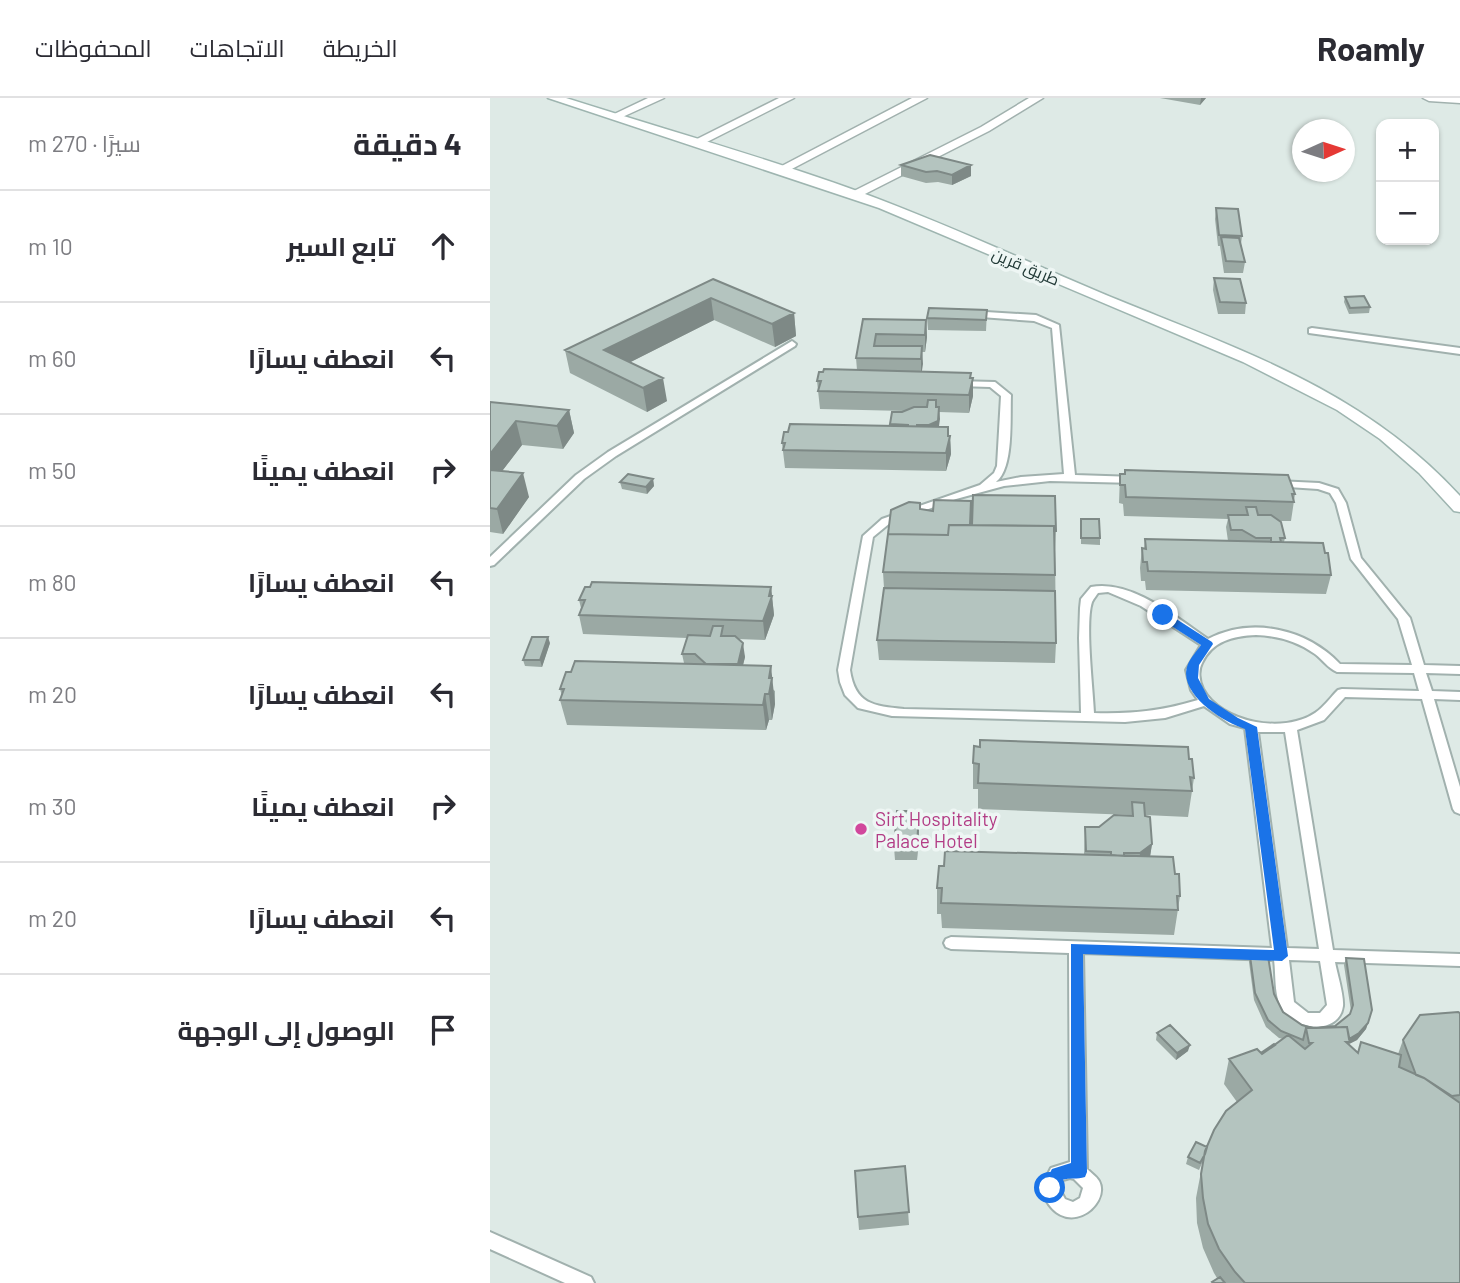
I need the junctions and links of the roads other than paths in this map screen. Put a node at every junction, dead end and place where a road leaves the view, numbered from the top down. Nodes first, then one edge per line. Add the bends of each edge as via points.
1 (554, 98) edge
2 (658, 98) edge
3 (788, 98) edge
4 (921, 98) edge
5 (1037, 98) edge
6 (1429, 98) edge
7 (1460, 100) edge
8 (614, 117) junction
9 (695, 142) junction
10 (782, 169) junction
11 (854, 194) junction
12 (959, 314) edge
13 (1312, 331) dead end
14 (792, 344) dead end
15 (1460, 351) edge
16 (943, 382) edge
17 (1070, 479) junction
18 (1153, 481) edge
19 (1262, 484) edge
20 (979, 489) junction
21 (1460, 507) edge
22 (490, 563) edge
23 (1208, 644) junction
24 (1337, 668) junction
25 (1419, 670) junction
26 (1460, 670) edge
27 (1342, 693) junction
28 (1427, 695) junction
29 (1460, 696) edge
30 (1205, 702) junction
31 (1088, 718) junction
32 (1251, 727) junction
33 (1291, 729) junction
34 (1460, 809) edge
35 (951, 943) dead end
36 (1076, 948) junction
37 (1282, 956) junction
38 (1327, 957) junction
39 (1460, 960) edge
40 (1079, 1172) dead end
41 (490, 1240) edge
42 (585, 1283) edge

1 - 8 street, طريق قرين
2 - 8 street
3 - 9 street
4 - 10 street
5 - 11 street
6 - 7 street
8 - 9 street, طريق قرين
9 - 10 street, طريق قرين
10 - 11 street, طريق قرين
11 - 21 street, طريق قرين via 1298,383 1382,435 1417,462
12 - 17 lane via 1036,317 1056,327
13 - 15 lane
14 - 22 lane via 590,470
16 - 20 lane via 992,384 1006,395 1002,466 998,475
17 - 18 lane
17 - 20 lane via 1025,480
19 - 25 lane via 1319,486 1334,491 1356,559 1404,618
20 - 31 lane via 886,521 868,536 844,670 849,693 857,701 887,712
23 - 24 lane via 1239,632 1281,634 1316,648
23 - 30 lane via 1193,665 1192,678
23 - 31 lane via 1122,590 1092,591 1086,617
24 - 25 lane
24 - 27 lane
25 - 26 lane
25 - 28 lane
27 - 28 lane
27 - 33 lane via 1332,709 1314,722
28 - 29 lane
28 - 34 lane
30 - 31 lane via 1145,717
30 - 32 lane
32 - 33 lane
32 - 37 lane
33 - 38 lane
35 - 36 lane
36 - 37 lane
36 - 40 lane
37 - 38 lane
37 - 38 lane via 1287,1004 1291,1011 1317,1021 1335,1006
38 - 39 lane
41 - 42 lane

